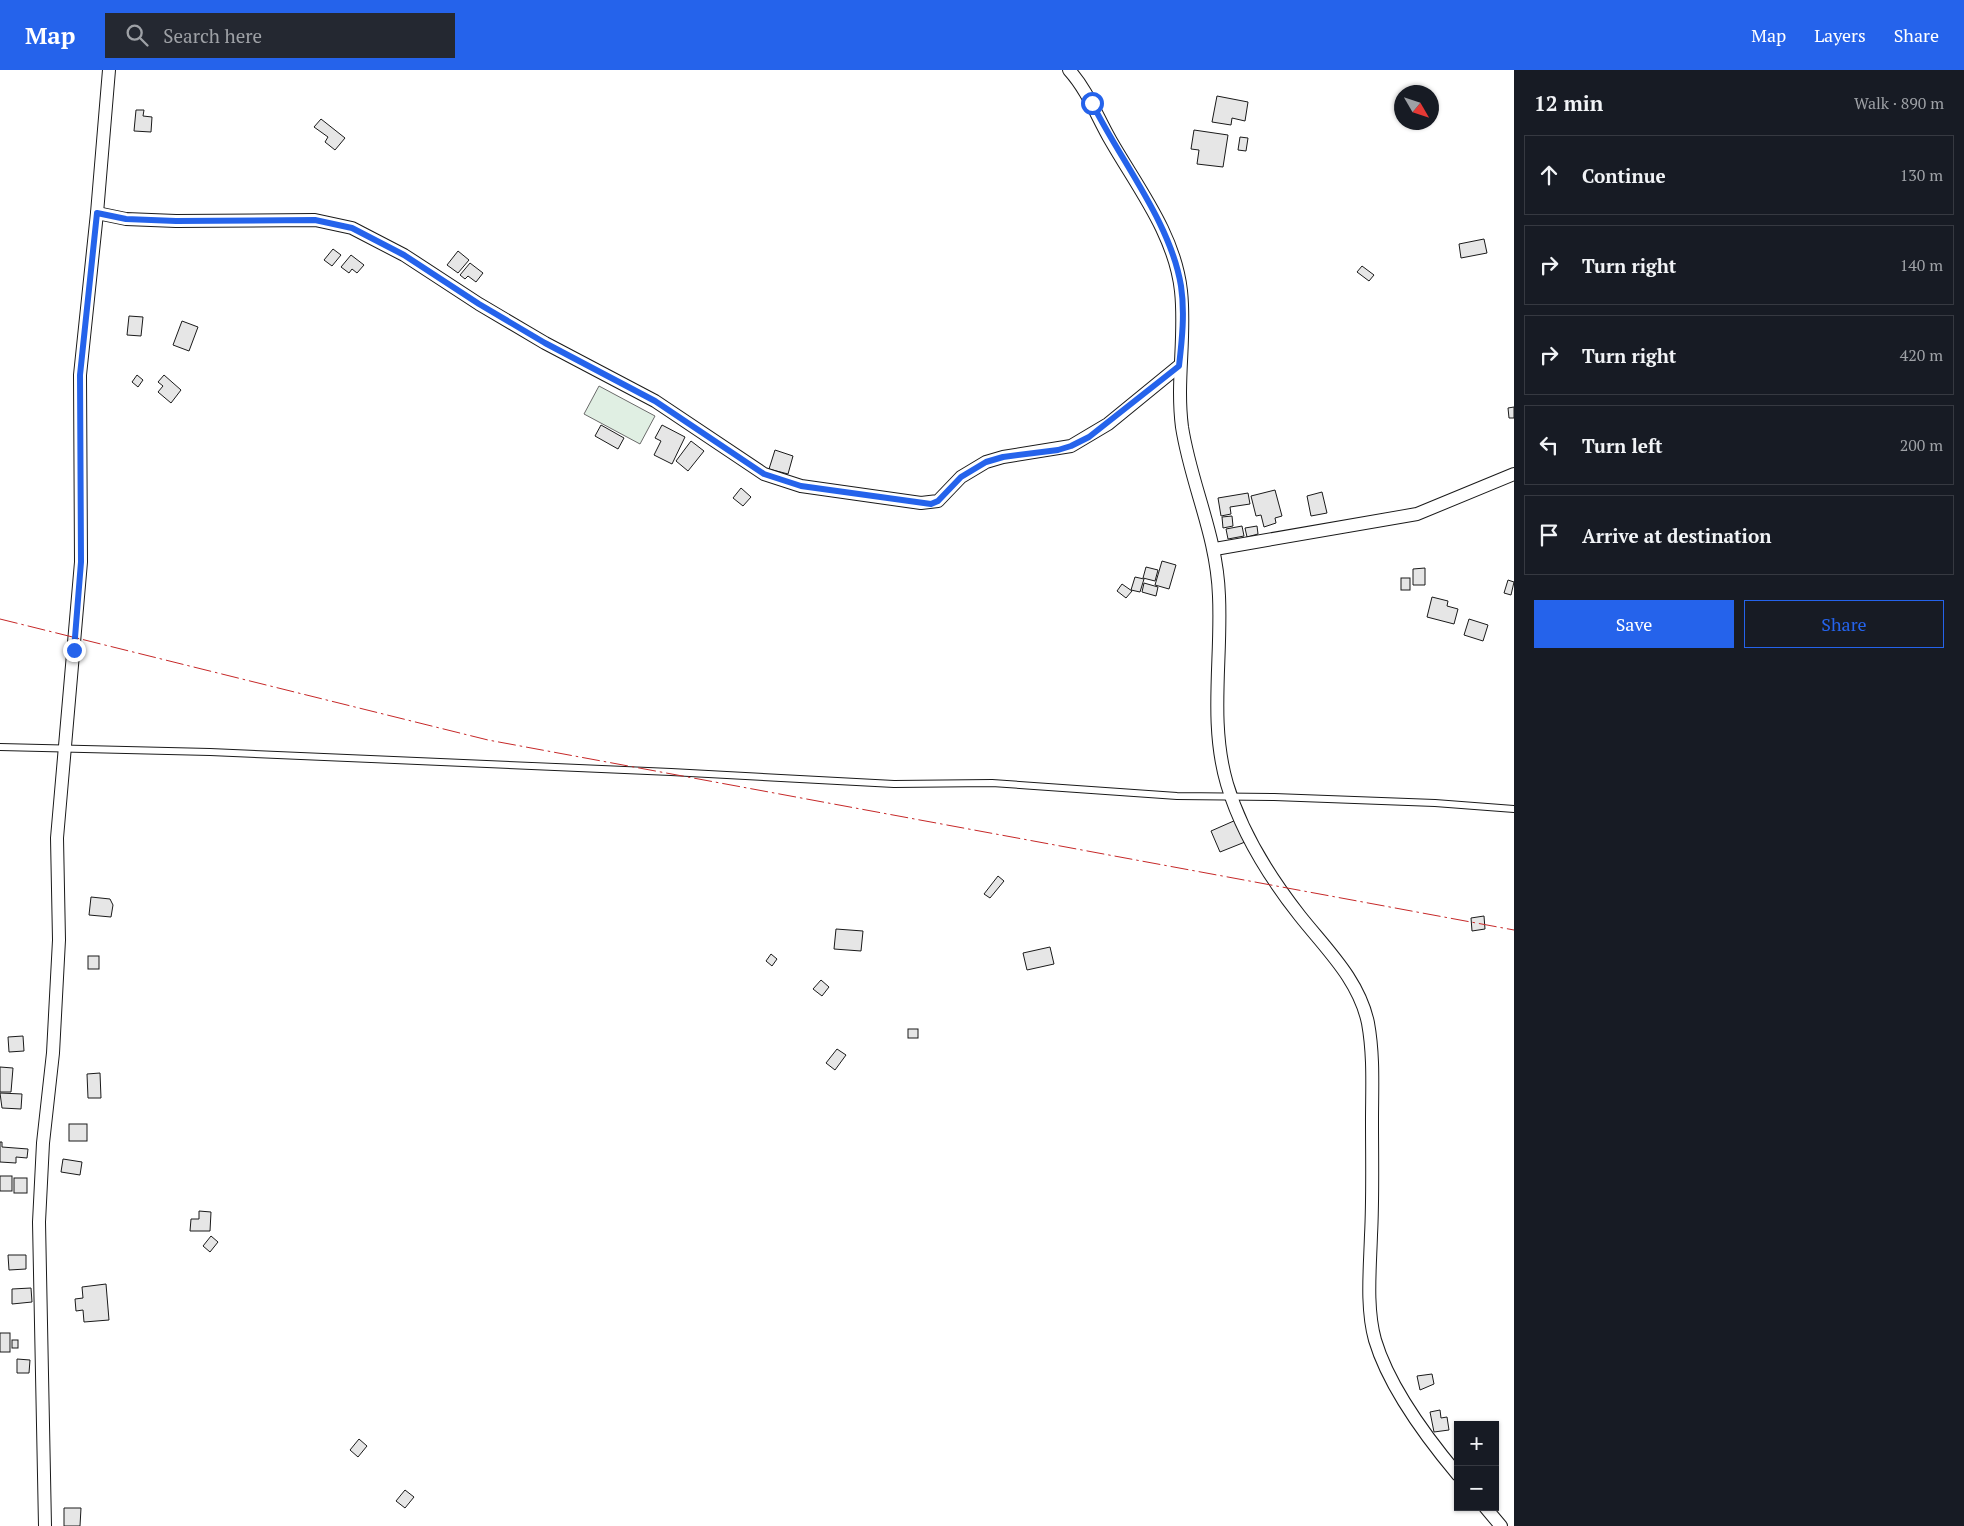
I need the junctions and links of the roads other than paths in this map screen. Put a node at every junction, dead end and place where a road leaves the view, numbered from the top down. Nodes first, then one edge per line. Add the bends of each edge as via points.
1 (108, 70) edge
2 (1069, 70) edge
3 (97, 213) junction
4 (1179, 366) junction
5 (1514, 474) edge
6 (1215, 549) junction
7 (0, 747) edge
8 (65, 750) junction
9 (1232, 797) junction
10 (1514, 809) edge
11 (1454, 1470) edge
12 (1488, 1516) edge
13 (45, 1526) edge
14 (1501, 1526) edge

1 - 3 street
2 - 4 street via 1092,103 1171,249 1182,296
3 - 4 street via 126,219 176,221 315,220 352,228 404,255 545,343 655,401 764,474 801,486 921,503 938,501 961,477 986,462 1071,446 1108,424
3 - 8 street via 80,375 81,562
4 - 6 street via 1182,427
5 - 6 street via 1417,514
6 - 9 street via 1219,595 1219,747
7 - 8 lane
8 - 9 lane via 210,752 894,784 992,783
8 - 13 street via 57,838 55,1020 39,1222
9 - 10 lane via 1435,803
9 - 11 street via 1268,870 1342,968 1364,1006 1372,1046 1370,1291 1374,1335 1415,1420
12 - 14 street

